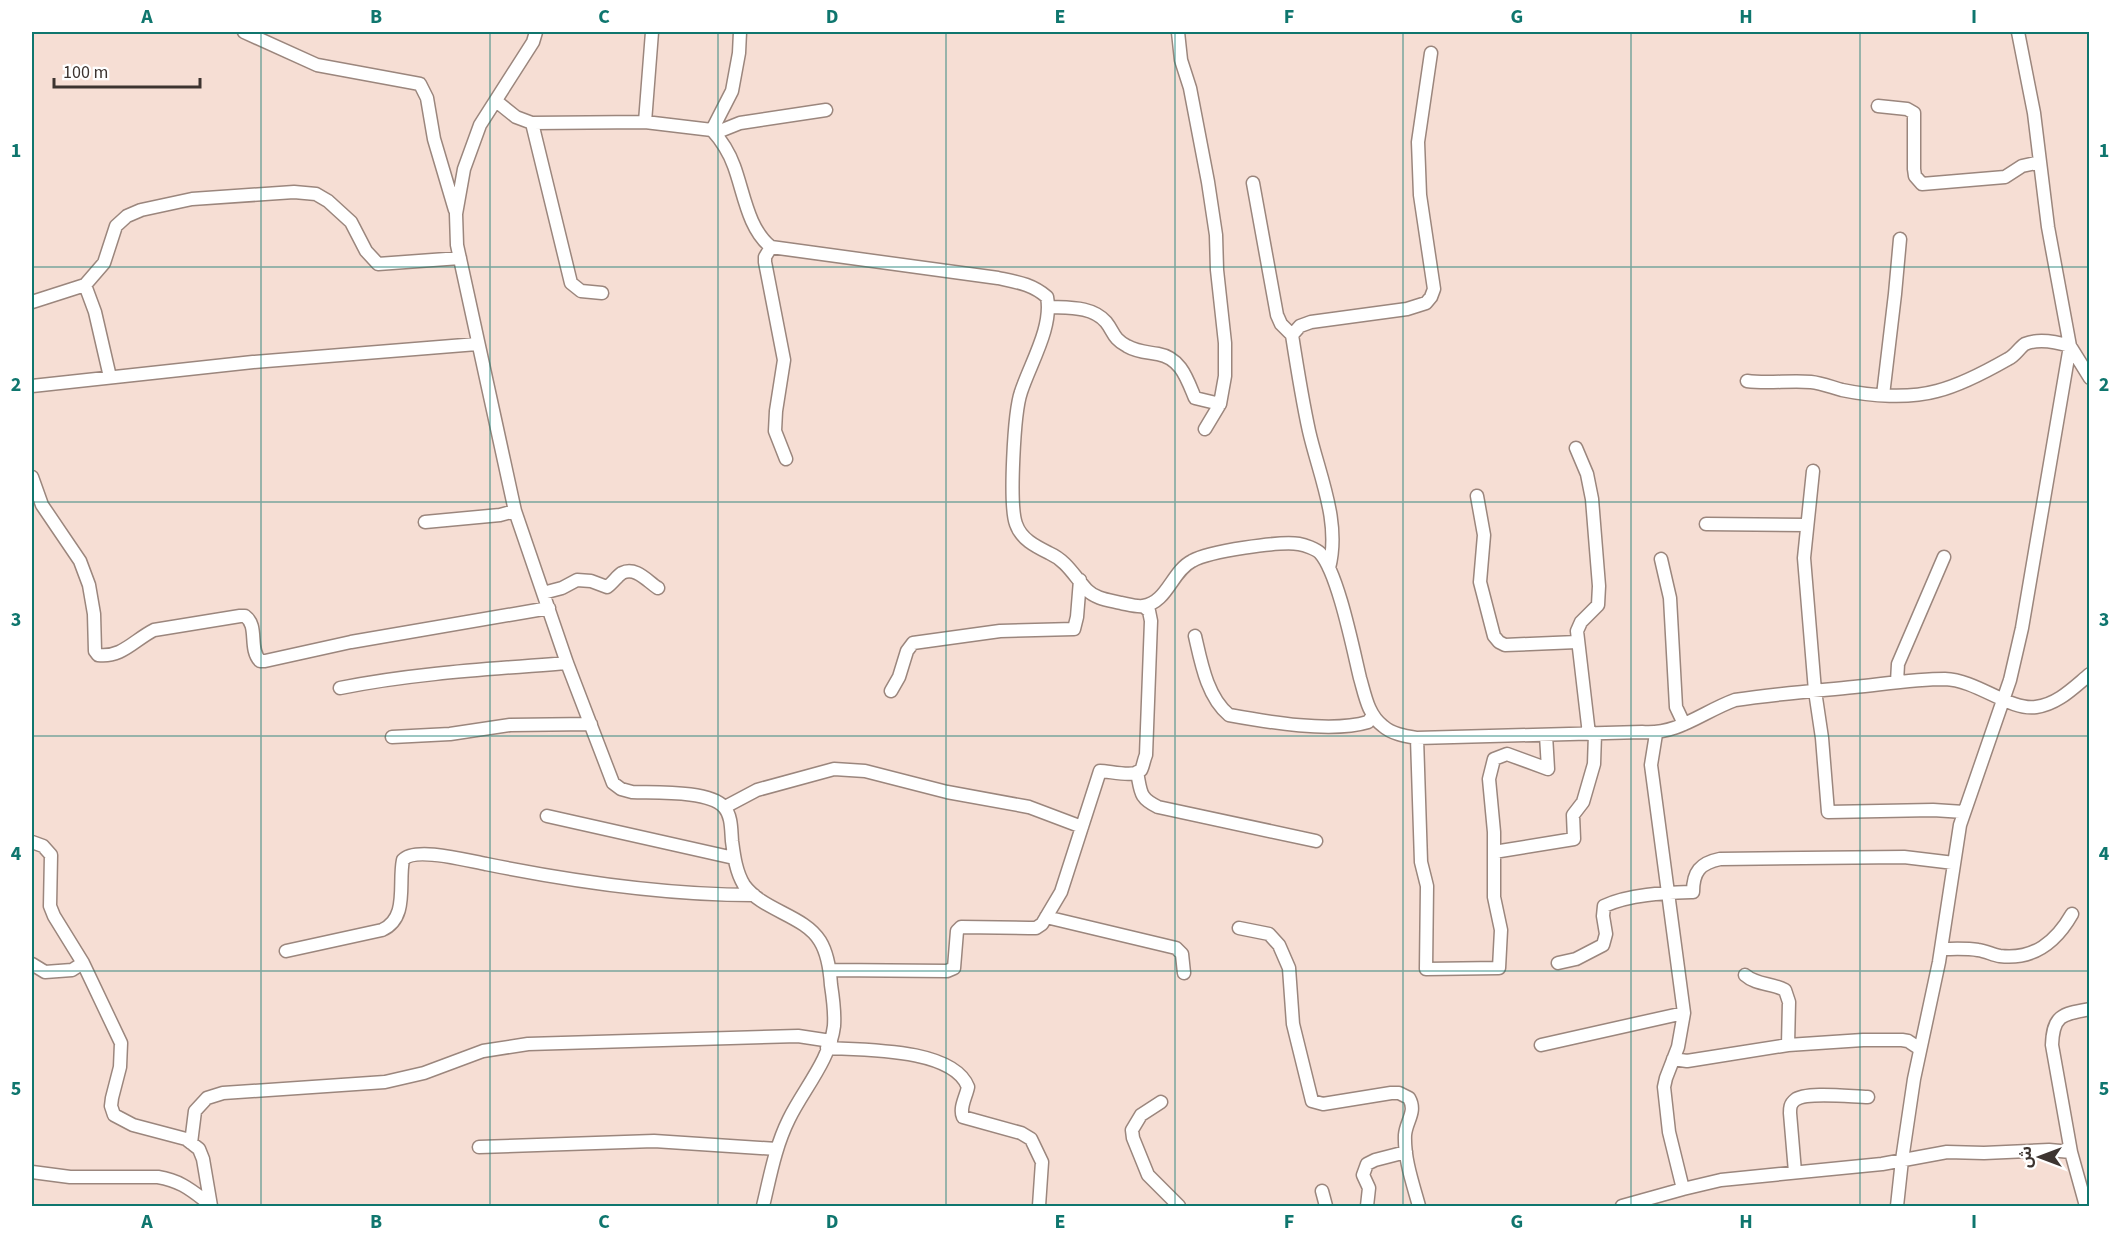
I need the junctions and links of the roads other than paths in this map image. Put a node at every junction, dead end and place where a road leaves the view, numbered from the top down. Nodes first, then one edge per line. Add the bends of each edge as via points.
1 (243, 32) edge
2 (536, 32) edge
3 (652, 32) edge
4 (740, 32) edge
5 (1178, 32) edge
6 (2018, 32) edge
7 (1431, 53) dead end
8 (495, 101) junction
9 (1878, 106) dead end
10 (826, 110) dead end
11 (645, 122) junction
12 (532, 123) junction
13 (714, 131) junction
14 (2040, 162) junction
15 (1253, 183) dead end
16 (456, 214) junction
17 (1900, 239) dead end
18 (771, 247) junction
19 (460, 258) junction
20 (85, 285) junction
21 (602, 293) dead end
22 (32, 302) edge
23 (1049, 307) junction
24 (1292, 334) junction
25 (477, 344) junction
26 (2070, 346) junction
27 (110, 377) junction
28 (2090, 378) edge
29 (1747, 381) dead end
30 (32, 386) edge
31 (1882, 395) junction
32 (1220, 404) junction
33 (1205, 429) dead end
34 (1576, 448) dead end
35 (786, 459) dead end
36 (1813, 471) dead end
37 (32, 477) edge
38 (1477, 496) dead end
39 (515, 511) junction
40 (425, 522) dead end
41 (1706, 524) dead end
42 (1807, 525) junction
43 (1944, 557) dead end
44 (1661, 559) dead end
45 (1329, 568) junction
46 (1080, 580) junction
47 (658, 588) dead end
48 (543, 593) junction
49 (1143, 606) junction
50 (549, 608) junction
51 (1195, 636) dead end
52 (1577, 642) junction
53 (567, 663) junction
54 (2090, 674) edge
55 (1897, 682) junction
56 (340, 687) dead end
57 (1815, 690) junction
58 (891, 691) dead end
59 (2003, 699) junction
60 (1372, 716) junction
61 (591, 724) junction
62 (1684, 724) junction
63 (1592, 734) junction
64 (1656, 734) junction
65 (1546, 735) junction
66 (392, 737) dead end
67 (1417, 738) junction
68 (1137, 772) junction
69 (725, 807) junction
70 (1964, 812) junction
71 (546, 816) dead end
72 (1082, 827) junction
73 (1316, 841) dead end
74 (32, 842) edge
75 (1494, 852) junction
76 (734, 858) junction
77 (1954, 863) junction
78 (1668, 892) junction
79 (754, 895) junction
80 (2072, 914) dead end
81 (1046, 917) junction
82 (1239, 928) dead end
83 (1941, 949) junction
84 (286, 951) dead end
85 (83, 963) junction
86 (1558, 963) dead end
87 (32, 964) edge
88 (830, 970) junction
89 (1184, 973) dead end
90 (1745, 975) dead end
91 (2090, 1010) edge
92 (1684, 1012) junction
93 (829, 1045) junction
94 (1541, 1045) dead end
95 (1788, 1045) junction
96 (1920, 1049) junction
97 (1673, 1059) junction
98 (1868, 1097) dead end
99 (1161, 1102) dead end
100 (192, 1143) junction
101 (479, 1147) dead end
102 (777, 1149) junction
103 (1406, 1152) junction
104 (2071, 1152) junction
105 (1902, 1160) junction
106 (32, 1172) edge
107 (1795, 1172) junction
108 (1683, 1189) junction
109 (1322, 1191) dead end
110 (211, 1206) edge
111 (763, 1206) edge
112 (1039, 1206) edge
113 (1179, 1206) edge
114 (1326, 1206) edge
115 (1367, 1206) edge
116 (1419, 1206) edge
117 (1622, 1206) edge
118 (1897, 1206) edge
119 (2086, 1206) edge

1 - 16 street via 317,65 420,84 427,98 434,139
2 - 8 street
3 - 11 street
4 - 13 street via 732,91
5 - 32 street via 1216,235 1225,344
6 - 14 street
7 - 24 street via 1418,142 1420,195 1434,289 1431,297 1426,303 1407,309 1300,326
8 - 12 street via 516,117
8 - 16 street via 480,125 464,169
9 - 14 street via 1914,113 1914,169 1922,184 2005,177 2022,166
10 - 13 street via 740,123
11 - 12 street
11 - 13 street
12 - 21 street via 571,283 581,291
13 - 18 street via 734,165 755,229
14 - 26 street
15 - 24 street via 1277,315
16 - 19 street
17 - 31 street
18 - 23 street via 1020,282 1037,288 1047,297
18 - 35 street via 765,262 784,360 776,431
19 - 20 street via 378,264 366,251 351,222 316,194 192,199 127,216 116,226 104,263
19 - 25 street
20 - 22 street
20 - 27 street
23 - 32 street via 1090,311 1125,345 1176,363 1185,372 1195,398
23 - 46 street via 1048,321 1020,394 1016,417 1014,513 1016,524 1031,545 1054,555
24 - 45 street via 1333,533
25 - 27 street
25 - 39 street
26 - 28 street
26 - 31 street via 2042,341 2025,344 2011,358 1939,391
26 - 59 street via 2022,628
27 - 30 street
29 - 31 street via 1814,382
32 - 33 street
34 - 52 street via 1592,499 1599,586 1598,605 1581,622
36 - 42 street
37 - 50 street via 42,505 83,569 94,614 98,655 120,653 154,630 240,616 251,622 254,653 265,661
38 - 52 street via 1484,535 1480,582 1494,636 1505,645
39 - 40 street
39 - 48 street
41 - 42 street
42 - 57 street via 1804,558
43 - 55 street via 1901,657
44 - 62 street via 1670,598 1676,707
45 - 49 street via 1319,551 1300,544 1209,555 1191,561 1158,600
45 - 60 street
46 - 49 street via 1088,591 1101,598
46 - 58 street via 1074,629 1000,631 913,643
47 - 48 street via 630,571 607,587 577,580
48 - 50 street
49 - 68 street via 1150,613 1150,655 1146,755
50 - 53 street
51 - 60 street via 1203,672 1221,709 1229,715 1351,726 1368,722
52 - 63 street
53 - 56 street via 453,672
53 - 61 street
54 - 59 street via 2058,700 2041,706 2021,707
55 - 57 street
55 - 59 street via 1947,679
57 - 62 street via 1735,700
57 - 70 street via 1828,812
59 - 70 street
60 - 67 street via 1384,727
61 - 66 street via 510,725
61 - 69 street via 613,783 621,789 701,796 715,799
62 - 64 street
63 - 64 street
63 - 65 street
63 - 75 street via 1594,764 1583,802 1573,815 1574,838
64 - 78 street via 1651,765
65 - 67 street
65 - 75 street via 1548,769 1507,754 1494,759 1489,779
67 - 75 street via 1421,862 1427,886 1425,969 1499,968 1501,930 1494,897
68 - 72 street via 1101,771
68 - 73 street via 1141,795 1158,807
69 - 72 street via 757,790 834,769 865,771 1029,807
69 - 76 street
70 - 77 street
71 - 76 street
72 - 81 street via 1061,892
74 - 85 street via 51,855 50,906
76 - 79 street via 740,877
77 - 78 street via 1904,857 1720,859 1706,862 1693,878 1693,892
77 - 83 street
78 - 86 street via 1604,906 1603,945
78 - 92 street
79 - 84 street via 618,887 414,854 403,860 398,916 391,925
79 - 88 street via 815,934
80 - 83 street via 2050,943 2022,955
81 - 88 street via 1036,928 961,927 955,937 954,968 947,971
81 - 89 street via 1176,948 1182,954
82 - 103 street via 1269,934 1286,957 1291,975 1293,1024 1312,1101 1323,1104 1405,1094 1413,1110 1405,1132
83 - 96 street
85 - 87 street via 72,970 45,972
85 - 100 street via 122,1043 111,1106 114,1115
88 - 93 street via 834,1025
90 - 95 street via 1752,981 1785,990 1789,1002
91 - 104 street via 2061,1016 2053,1030 2052,1045
92 - 94 street
92 - 97 street
93 - 100 street via 798,1036 508,1046 385,1082 211,1096 195,1112
93 - 102 street via 788,1120
93 - 112 street via 929,1058 960,1075 968,1087 963,1117 1022,1133 1035,1144 1043,1171
95 - 96 street via 1902,1040
95 - 97 street via 1695,1060
96 - 105 street
97 - 108 street via 1666,1078 1665,1102
98 - 107 street via 1812,1096 1794,1101 1790,1113
99 - 113 street via 1141,1115 1132,1130 1133,1138 1148,1175
100 - 110 street via 203,1159
101 - 102 street via 654,1141
102 - 111 street
103 - 115 street via 1367,1164 1363,1175 1369,1188
103 - 116 street
104 - 105 street via 1947,1152
104 - 119 street
105 - 107 street
105 - 118 street
106 - 110 street via 70,1177 172,1179
107 - 108 street via 1721,1180
108 - 117 street
109 - 114 street

